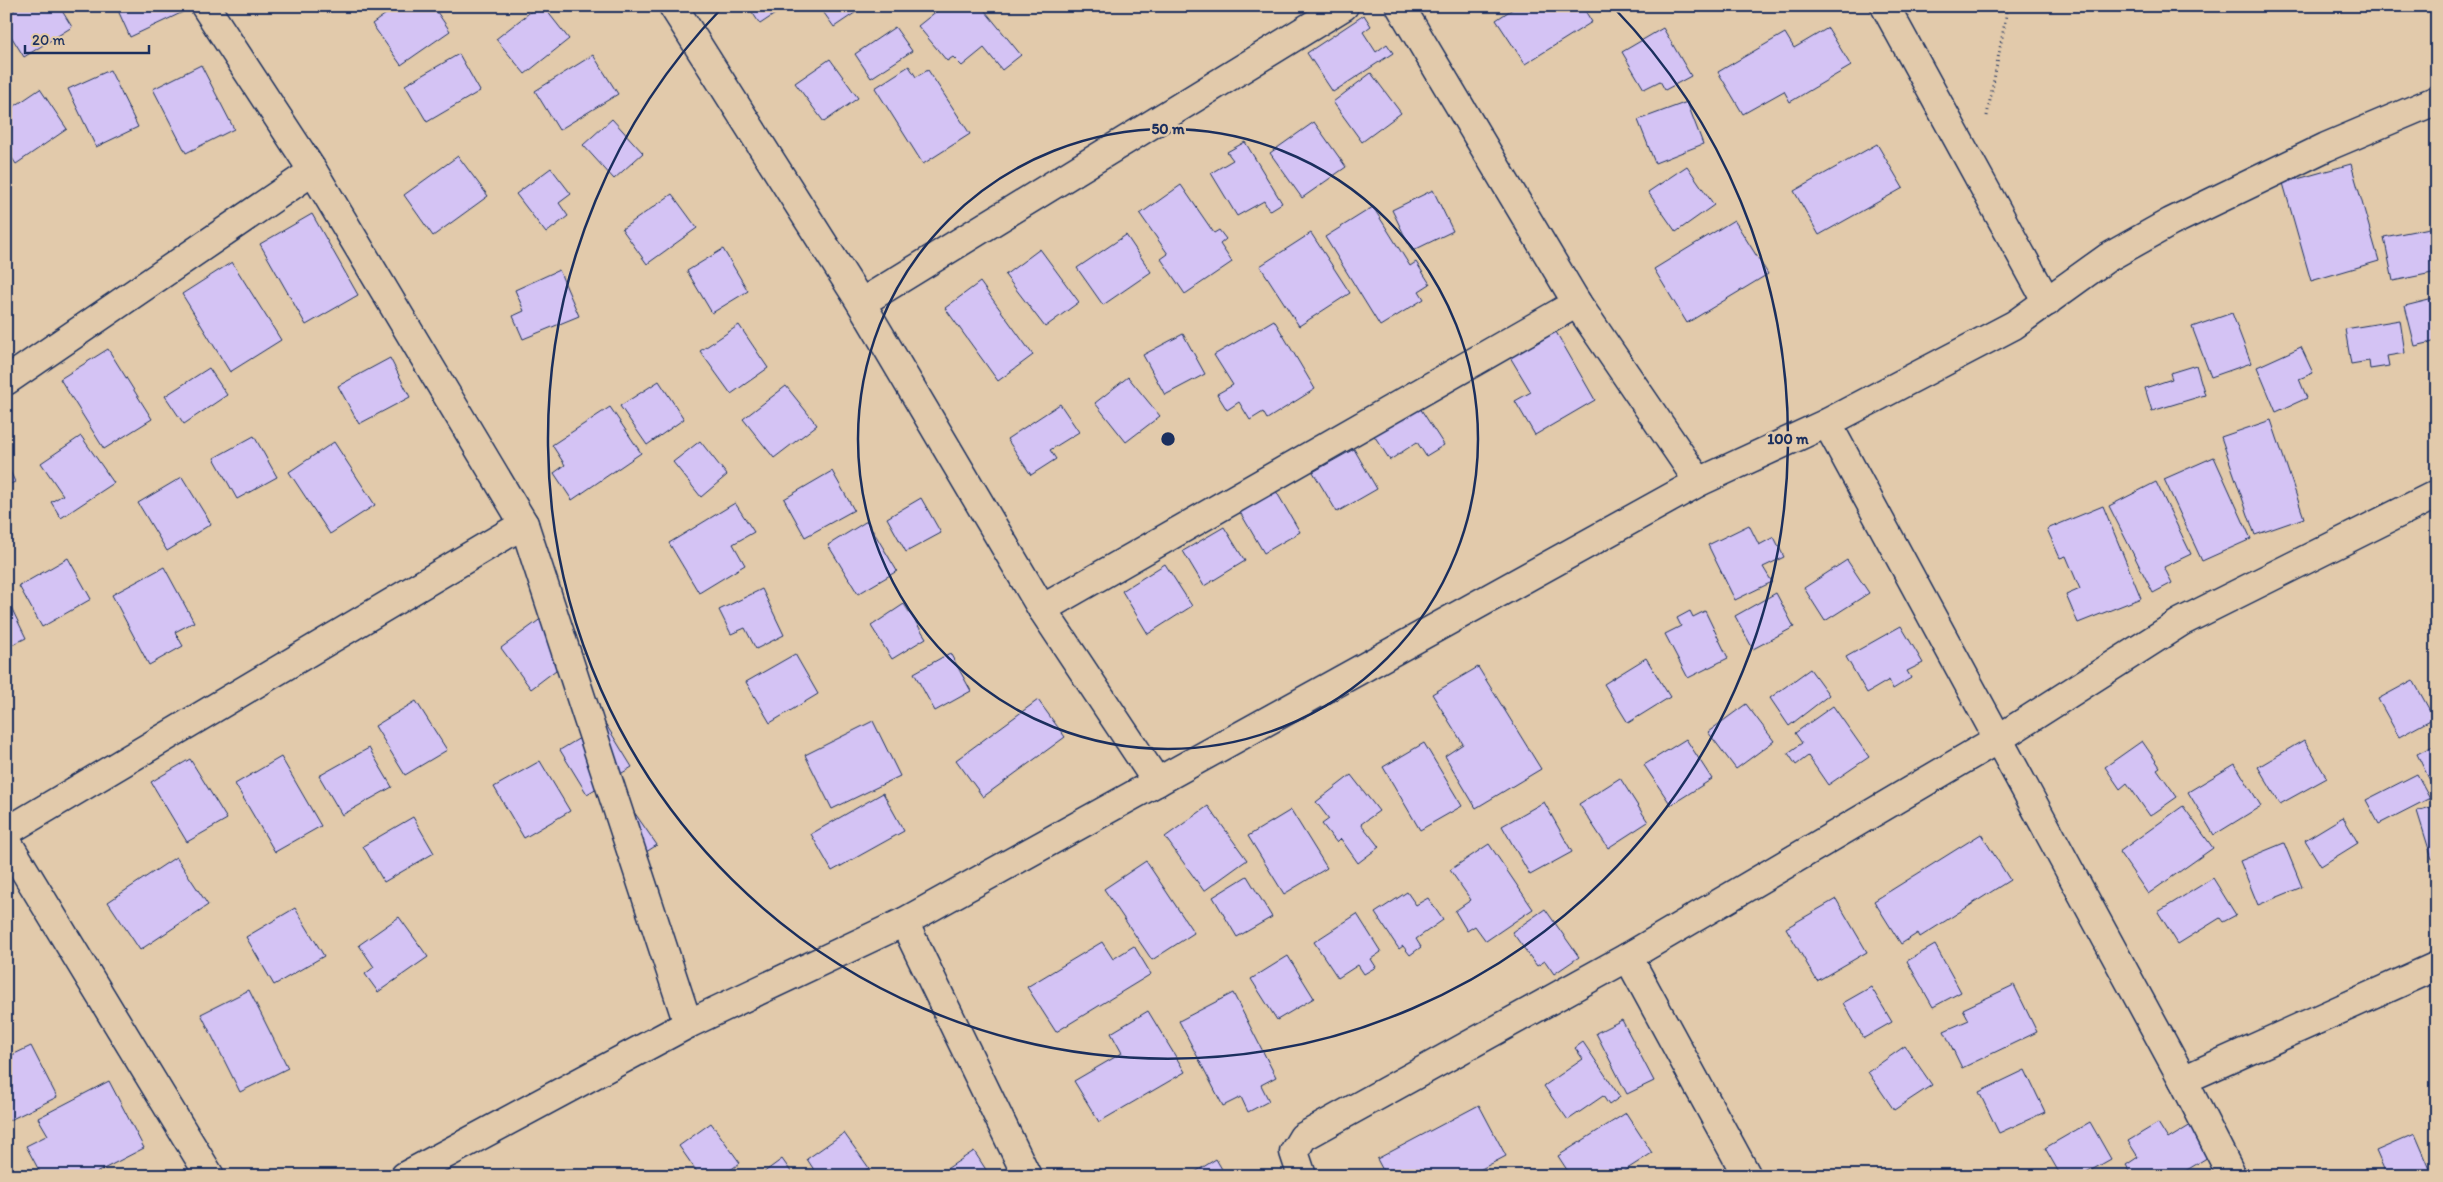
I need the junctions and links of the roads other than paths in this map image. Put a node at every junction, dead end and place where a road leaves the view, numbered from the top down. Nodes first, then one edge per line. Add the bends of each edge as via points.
1 (205, 6) edge
2 (673, 6) edge
3 (1344, 6) edge
4 (1400, 6) edge
5 (1885, 6) edge
6 (2437, 100) edge
7 (313, 171) junction
8 (2047, 302) junction
9 (860, 303) junction
10 (1577, 303) junction
11 (6, 381) edge
12 (1827, 423) junction
13 (1699, 482) junction
14 (2437, 494) edge
15 (524, 524) junction
16 (1042, 609) junction
17 (1998, 739) junction
18 (1156, 782) junction
19 (6, 832) edge
20 (6, 840) edge
21 (904, 922) junction
22 (1628, 957) junction
23 (2437, 966) edge
24 (688, 1024) junction
25 (2183, 1080) junction
26 (420, 1172) edge
27 (210, 1176) edge
28 (1027, 1176) edge
29 (1302, 1176) edge
30 (1747, 1176) edge
31 (2232, 1176) edge

1 - 7 street
2 - 9 street
3 - 9 street
4 - 10 street
5 - 8 street
6 - 8 street via 2326,147 2171,222 2107,258
7 - 11 street
7 - 15 street
8 - 12 street via 2014,325
9 - 16 street
10 - 13 street
10 - 16 street
12 - 13 street
12 - 17 street
13 - 18 street
14 - 17 street via 2181,622
15 - 19 street
15 - 24 street
16 - 18 street
17 - 22 street
17 - 25 street
18 - 21 street
20 - 27 street
21 - 24 street
21 - 28 street
22 - 29 street via 1303,1137 1294,1152
22 - 30 street
23 - 25 street
24 - 26 street
25 - 31 street

